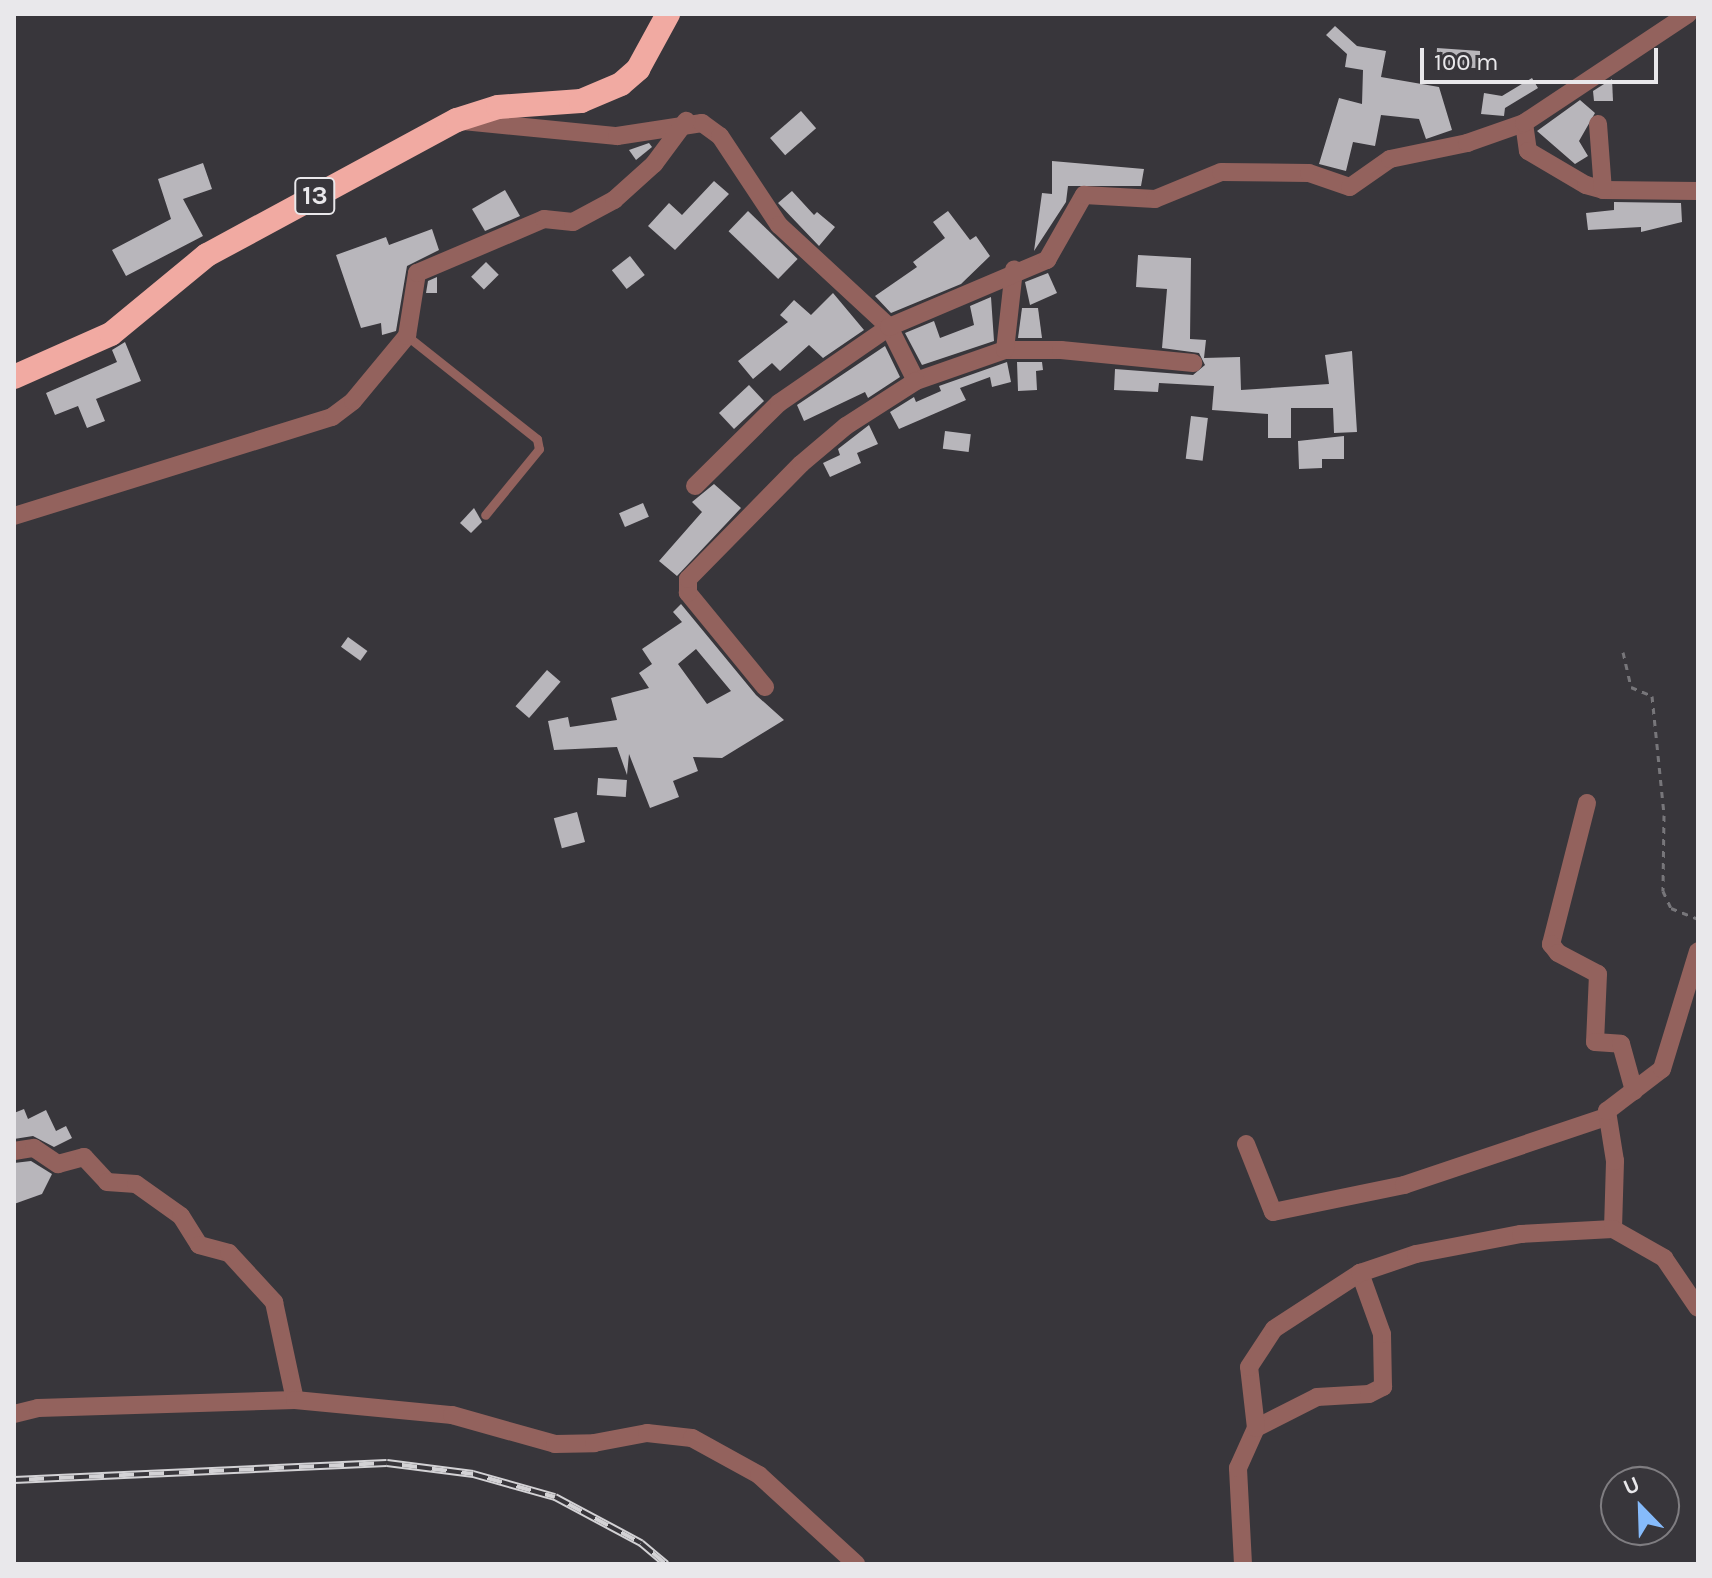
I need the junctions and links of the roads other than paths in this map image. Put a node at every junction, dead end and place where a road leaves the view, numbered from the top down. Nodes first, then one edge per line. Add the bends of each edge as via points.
1 (668, 14) edge
2 (1688, 14) edge
3 (457, 120) junction
4 (686, 121) junction
5 (1524, 123) junction
6 (1598, 124) dead end
7 (1603, 190) junction
8 (1698, 191) edge
9 (1014, 270) junction
10 (889, 327) junction
11 (407, 336) junction
12 (1005, 350) junction
13 (1193, 363) dead end
14 (14, 377) edge
15 (916, 381) junction
16 (695, 486) dead end
17 (485, 515) dead end
18 (14, 516) edge
19 (765, 687) dead end
20 (1587, 803) dead end
21 (1698, 951) edge
22 (1634, 1091) junction
23 (1606, 1117) junction
24 (1246, 1144) dead end
25 (14, 1151) edge
26 (1613, 1229) junction
27 (1360, 1273) junction
28 (1698, 1308) edge
29 (295, 1400) junction
30 (14, 1414) edge
31 (1256, 1428) junction
32 (856, 1564) edge
33 (1243, 1564) edge

1 - 3 highway, 13 via 638,69 595,97 498,107
2 - 5 street
3 - 4 street via 617,136
3 - 14 highway, 13 via 207,255 111,334
4 - 10 street via 702,123 720,136 779,225
4 - 11 street via 654,164 614,200 573,222 544,219 417,273
5 - 7 street via 1528,151
5 - 9 street via 1467,143 1390,159 1350,187 1309,173 1221,172 1155,199 1090,192 1080,200 1052,255
6 - 7 street
7 - 8 street
9 - 10 street
9 - 12 street
10 - 15 street
10 - 16 street via 779,403
11 - 17 lane via 537,439 539,449
11 - 18 street via 353,401 332,417
12 - 13 street
12 - 15 street
15 - 19 street via 846,426 801,464 688,579 688,593
20 - 22 street via 1551,944 1598,974 1595,1042 1621,1044
21 - 22 street via 1662,1069
22 - 23 street
23 - 24 street via 1404,1185 1273,1212
23 - 26 street via 1615,1161
25 - 29 street via 31,1147 58,1164 84,1157 107,1182 136,1184 181,1216 199,1245 229,1253 274,1302
26 - 27 street via 1521,1234 1416,1254
26 - 28 street via 1664,1258
27 - 31 street via 1289,1317 1261,1344 1247,1373
27 - 31 street via 1384,1341 1383,1387 1369,1394 1317,1397
29 - 30 street via 38,1408
29 - 32 street via 452,1415 555,1444 647,1433 692,1438 759,1475
31 - 33 street via 1238,1468

